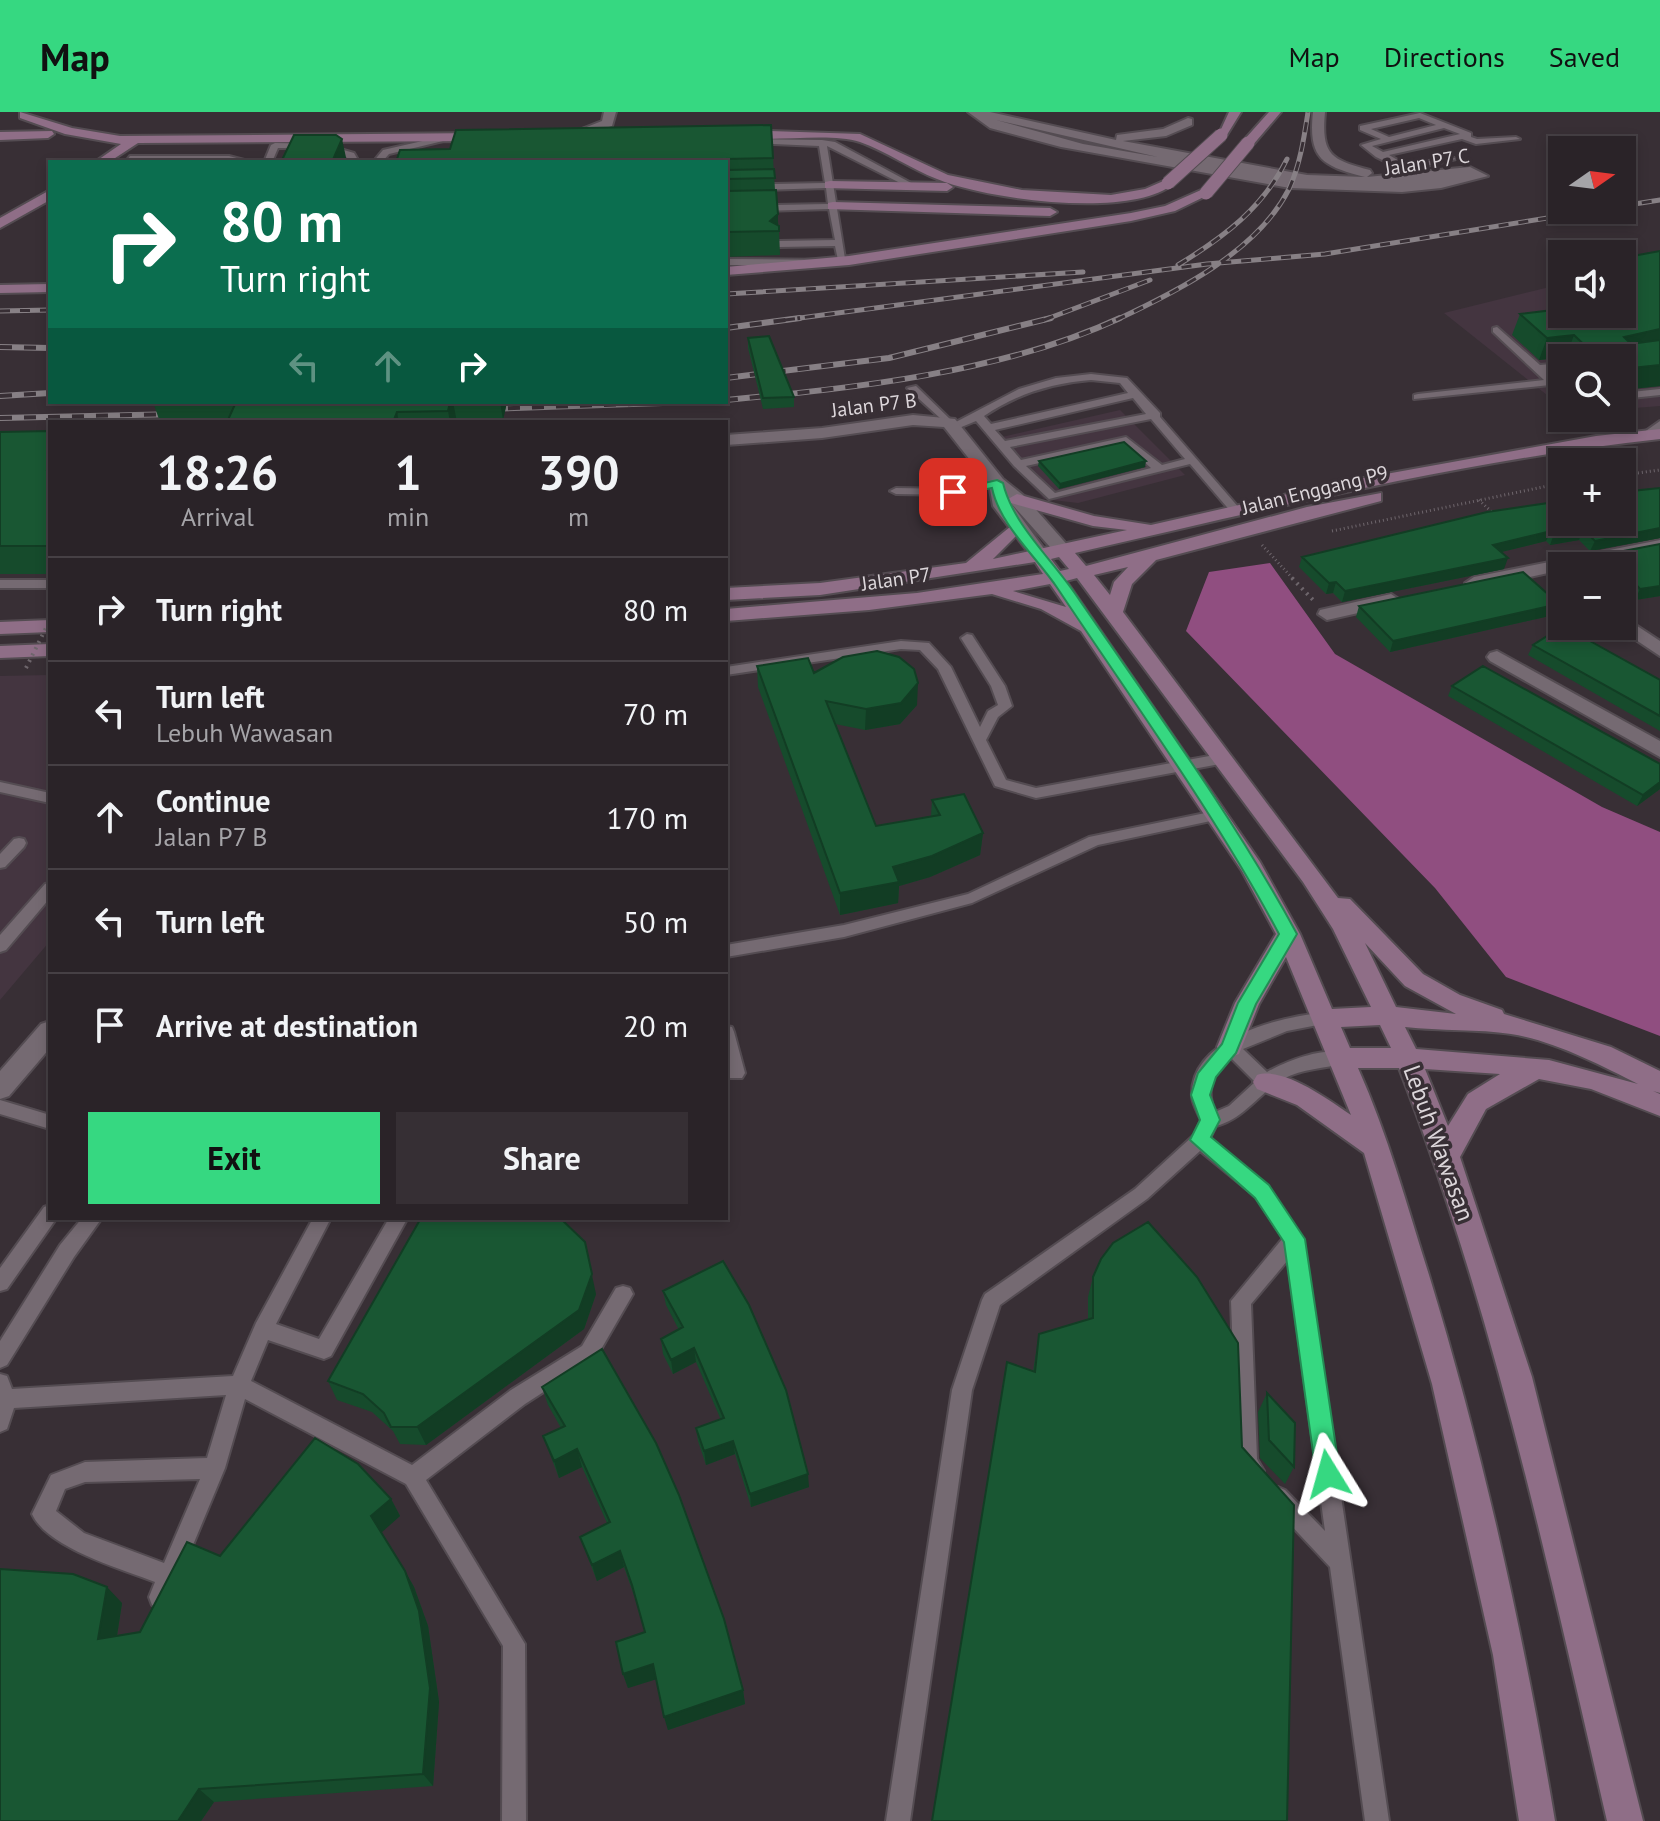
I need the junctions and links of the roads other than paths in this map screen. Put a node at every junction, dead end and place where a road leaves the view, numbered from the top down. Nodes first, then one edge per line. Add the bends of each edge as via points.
1 (610, 112) edge
2 (1225, 112) edge
3 (1235, 112) edge
4 (1257, 112) edge
5 (1275, 112) edge
6 (1319, 112) edge
7 (979, 114) edge
8 (18, 117) edge
9 (1191, 117) edge
10 (1387, 121) junction
11 (1445, 125) junction
12 (48, 134) junction
13 (1410, 134) junction
14 (618, 135) edge
15 (1071, 135) junction
16 (1221, 135) junction
17 (0, 136) edge
18 (408, 137) junction
19 (1465, 137) junction
20 (440, 139) junction
21 (733, 139) joint
22 (1388, 139) junction
23 (1516, 139) dead end
24 (575, 140) joint
25 (1315, 140) junction
26 (498, 141) joint
27 (277, 142) junction
28 (1248, 143) junction
29 (1428, 145) junction
30 (823, 146) junction
31 (375, 148) dead end
32 (130, 149) junction
33 (450, 149) edge
34 (772, 151) edge
35 (232, 152) junction
36 (1379, 155) junction
37 (1155, 157) junction
38 (356, 159) edge
39 (1452, 159) junction
40 (105, 160) edge
41 (166, 160) edge
42 (245, 160) edge
43 (269, 160) edge
44 (379, 160) edge
45 (1470, 171) joint
46 (1418, 182) junction
47 (1304, 183) junction
48 (909, 184) junction
49 (830, 185) junction
50 (764, 187) junction
51 (728, 188) edge
52 (48, 195) edge
53 (1026, 195) junction
54 (833, 206) junction
55 (765, 208) junction
56 (728, 209) edge
57 (1136, 215) junction
58 (0, 224) edge
59 (839, 243) junction
60 (779, 244) edge
61 (728, 262) edge
62 (843, 263) junction
63 (728, 271) edge
64 (48, 288) edge
65 (0, 289) edge
66 (1513, 328) dead end
67 (1548, 367) edge
68 (1538, 368) junction
69 (1548, 378) edge
70 (1548, 382) edge
71 (912, 388) dead end
72 (1660, 392) edge
73 (1645, 393) junction
74 (1137, 394) junction
75 (1636, 394) edge
76 (1418, 397) dead end
77 (1659, 407) edge
78 (1156, 415) junction
79 (979, 417) junction
80 (952, 424) junction
81 (989, 428) junction
82 (1656, 431) edge
83 (1056, 434) junction
84 (728, 440) edge
85 (1003, 445) junction
86 (1660, 449) edge
87 (1073, 451) junction
88 (1636, 452) edge
89 (1193, 460) junction
90 (1018, 464) junction
91 (1548, 466) edge
92 (1161, 470) junction
93 (997, 483) junction
94 (1017, 499) junction
95 (1236, 511) junction
96 (1016, 527) junction
97 (1165, 528) junction
98 (1660, 545) edge
99 (1064, 552) junction
100 (1631, 552) edge
101 (1152, 554) junction
102 (1041, 557) junction
103 (965, 570) junction
104 (1081, 570) junction
105 (1548, 571) edge
106 (1057, 576) junction
107 (0, 584) edge
108 (48, 584) edge
109 (1462, 585) edge
110 (983, 591) junction
111 (728, 594) edge
112 (1417, 595) edge
113 (1115, 610) junction
114 (1327, 614) road end
115 (728, 615) edge
116 (48, 626) edge
117 (0, 628) edge
118 (1091, 630) junction
119 (1636, 630) edge
120 (967, 638) dead end
121 (1655, 642) edge
122 (48, 650) edge
123 (0, 652) edge
124 (1497, 657) dead end
125 (728, 671) edge
126 (979, 741) junction
127 (1660, 750) edge
128 (1220, 759) junction
129 (1181, 766) junction
130 (0, 787) edge
131 (48, 798) edge
132 (1215, 816) junction
133 (19, 843) dead end
134 (1298, 861) junction
135 (0, 863) edge
136 (48, 890) edge
137 (1288, 934) junction
138 (0, 946) edge
139 (728, 951) edge
140 (1387, 1015) junction
141 (1322, 1019) junction
142 (1512, 1024) junction
143 (47, 1039) edge
144 (728, 1041) edge
145 (1230, 1047) junction
146 (1339, 1058) junction
147 (1408, 1058) junction
148 (1534, 1070) junction
149 (736, 1073) dead end
150 (1266, 1082) junction
151 (1660, 1083) edge
152 (0, 1089) edge
153 (1660, 1106) edge
154 (0, 1107) edge
155 (48, 1121) edge
156 (1205, 1130) junction
157 (1375, 1146) junction
158 (1447, 1157) junction
159 (48, 1216) edge
160 (91, 1220) edge
161 (321, 1220) edge
162 (397, 1221) dead end
163 (1294, 1239) junction
164 (0, 1283) edge
165 (623, 1294) dead end
166 (263, 1329) junction
167 (0, 1359) edge
168 (239, 1385) junction
169 (3, 1391) edge
170 (0, 1422) edge
171 (215, 1468) junction
172 (413, 1477) junction
173 (1340, 1562) junction
174 (169, 1576) junction
175 (151, 1617) edge
176 (514, 1821) edge
177 (898, 1821) edge
178 (1377, 1821) edge
179 (1537, 1821) edge
180 (1625, 1821) edge

1 - 24 street via 608,123
2 - 16 main road
3 - 16 main road
4 - 28 main road
5 - 28 main road
6 - 25 street
7 - 15 street, Jalan P7 C
7 - 37 street, Jalan P7 C via 994,125 1039,138
8 - 12 main road
8 - 32 main road
9 - 15 street via 1166,132 1135,137
9 - 37 street
10 - 11 lane via 1420,115
10 - 13 lane
10 - 22 lane via 1363,128
11 - 13 lane
11 - 19 lane
12 - 17 main road
12 - 32 main road via 95,147
13 - 22 lane
13 - 29 lane
14 - 24 main road
15 - 37 street, Jalan P7 C
16 - 53 main road, bridge via 1156,190 1111,199
18 - 20 main road
18 - 27 main road
18 - 31 lane
19 - 23 lane via 1476,142
19 - 29 lane
20 - 26 main road
20 - 44 lane via 386,152
21 - 30 lane
21 - 53 main road via 860,138 944,178
22 - 36 lane via 1365,145
25 - 46 street via 1321,154 1338,165
25 - 47 street
26 - 33 lane
27 - 32 main road
27 - 35 main road
27 - 38 lane via 337,148
27 - 43 lane
28 - 57 main road, bridge via 1206,193
29 - 36 lane
29 - 39 lane
30 - 34 lane
30 - 48 lane via 848,151
30 - 49 lane
32 - 35 main road
32 - 40 main road
32 - 41 lane
35 - 41 lane
35 - 42 lane
36 - 39 lane via 1405,168
37 - 47 street, Jalan P7 C
39 - 45 lane
45 - 46 street, Jalan P7 C via 1482,176
46 - 47 street, Jalan P7 C via 1345,191
48 - 49 main road
48 - 53 main road
49 - 50 lane
49 - 54 lane
50 - 51 lane
50 - 55 lane
52 - 58 main road
54 - 55 lane
54 - 57 main road
54 - 59 lane
55 - 56 lane
57 - 62 main road
59 - 60 lane
59 - 62 lane
61 - 62 lane
62 - 63 main road
64 - 65 main road
66 - 68 lane via 1497,330
67 - 68 lane
68 - 69 lane
70 - 76 lane
71 - 80 lane
72 - 73 lane
73 - 75 lane
73 - 77 lane
74 - 78 lane
74 - 79 lane via 1123,380 1105,376 1031,388
74 - 81 lane
78 - 83 lane
78 - 89 lane
79 - 80 lane
79 - 81 lane
80 - 84 street, Jalan P7 B via 913,420
80 - 93 street
81 - 85 lane
82 - 95 main road, Jalan Enggang P9
83 - 85 lane
83 - 87 lane
85 - 90 lane
86 - 88 main road
87 - 90 lane
87 - 92 lane via 1126,440
89 - 92 lane
89 - 95 lane
90 - 92 lane via 1053,497
91 - 101 main road, Jalan Enggang P9 via 1349,502
93 - 93 lane via 953,492 896,491 951,484
93 - 94 street
93 - 96 street via 1002,506
94 - 97 main road via 1093,521
94 - 99 street
95 - 97 main road, Jalan Enggang P9
96 - 102 street
96 - 103 main road
97 - 99 main road, Jalan P7
98 - 100 street
99 - 102 main road, Jalan P7
99 - 104 main road, Lebuh Wawasan
101 - 104 main road, Jalan Enggang P9
101 - 113 main road via 1123,582
102 - 103 main road, Jalan P7
102 - 106 main road
103 - 111 main road, Jalan P7 via 820,589
104 - 106 main road, Jalan Enggang P9
104 - 113 main road, Lebuh Wawasan
105 - 109 street
106 - 110 main road, Jalan Enggang P9
106 - 118 main road
107 - 108 lane
110 - 115 main road, Jalan P7
110 - 118 main road via 1040,602
112 - 114 street
113 - 128 main road, Lebuh Wawasan
116 - 117 main road
118 - 129 main road
119 - 121 street
120 - 126 lane via 1005,706 993,714
122 - 123 main road
124 - 127 street
125 - 126 lane via 924,646 944,667
126 - 129 lane via 1000,783 1036,793
128 - 129 lane
128 - 134 main road, Lebuh Wawasan
129 - 132 main road
130 - 131 lane
132 - 137 main road via 1252,868
132 - 139 lane via 1094,841 972,898 844,931
133 - 135 lane
134 - 140 main road, Lebuh Wawasan via 1356,948
134 - 142 main road via 1414,980 1451,1002
136 - 138 lane
137 - 141 main road
137 - 145 main road via 1247,1003
140 - 141 main road
140 - 142 main road
140 - 147 main road, Lebuh Wawasan
141 - 145 lane via 1271,1027
141 - 146 main road
142 - 151 main road via 1602,1054
143 - 152 street
144 - 149 lane
145 - 150 lane
145 - 156 lane via 1208,1073 1200,1095
146 - 147 main road
146 - 150 lane via 1308,1061
146 - 157 main road
147 - 148 main road
147 - 158 main road, Lebuh Wawasan
148 - 153 main road via 1593,1077
148 - 158 main road via 1482,1093 1464,1116
150 - 156 lane via 1232,1117
150 - 157 main road via 1306,1098
154 - 155 lane
156 - 163 lane via 1262,1192
156 - 177 lane via 1141,1194 992,1300 962,1390
157 - 179 main road via 1447,1384 1510,1655
158 - 180 main road, Lebuh Wawasan via 1499,1320
159 - 164 lane
160 - 167 lane
161 - 166 lane
162 - 166 lane via 324,1350
163 - 173 lane
163 - 173 lane via 1241,1301 1247,1463
165 - 172 lane via 589,1352 518,1397
166 - 168 lane
168 - 169 lane
168 - 171 lane
168 - 172 lane
169 - 170 lane
171 - 174 lane
171 - 174 lane via 85,1472 58,1482 43,1514 77,1541
172 - 176 lane via 514,1644
173 - 178 lane
174 - 175 lane

